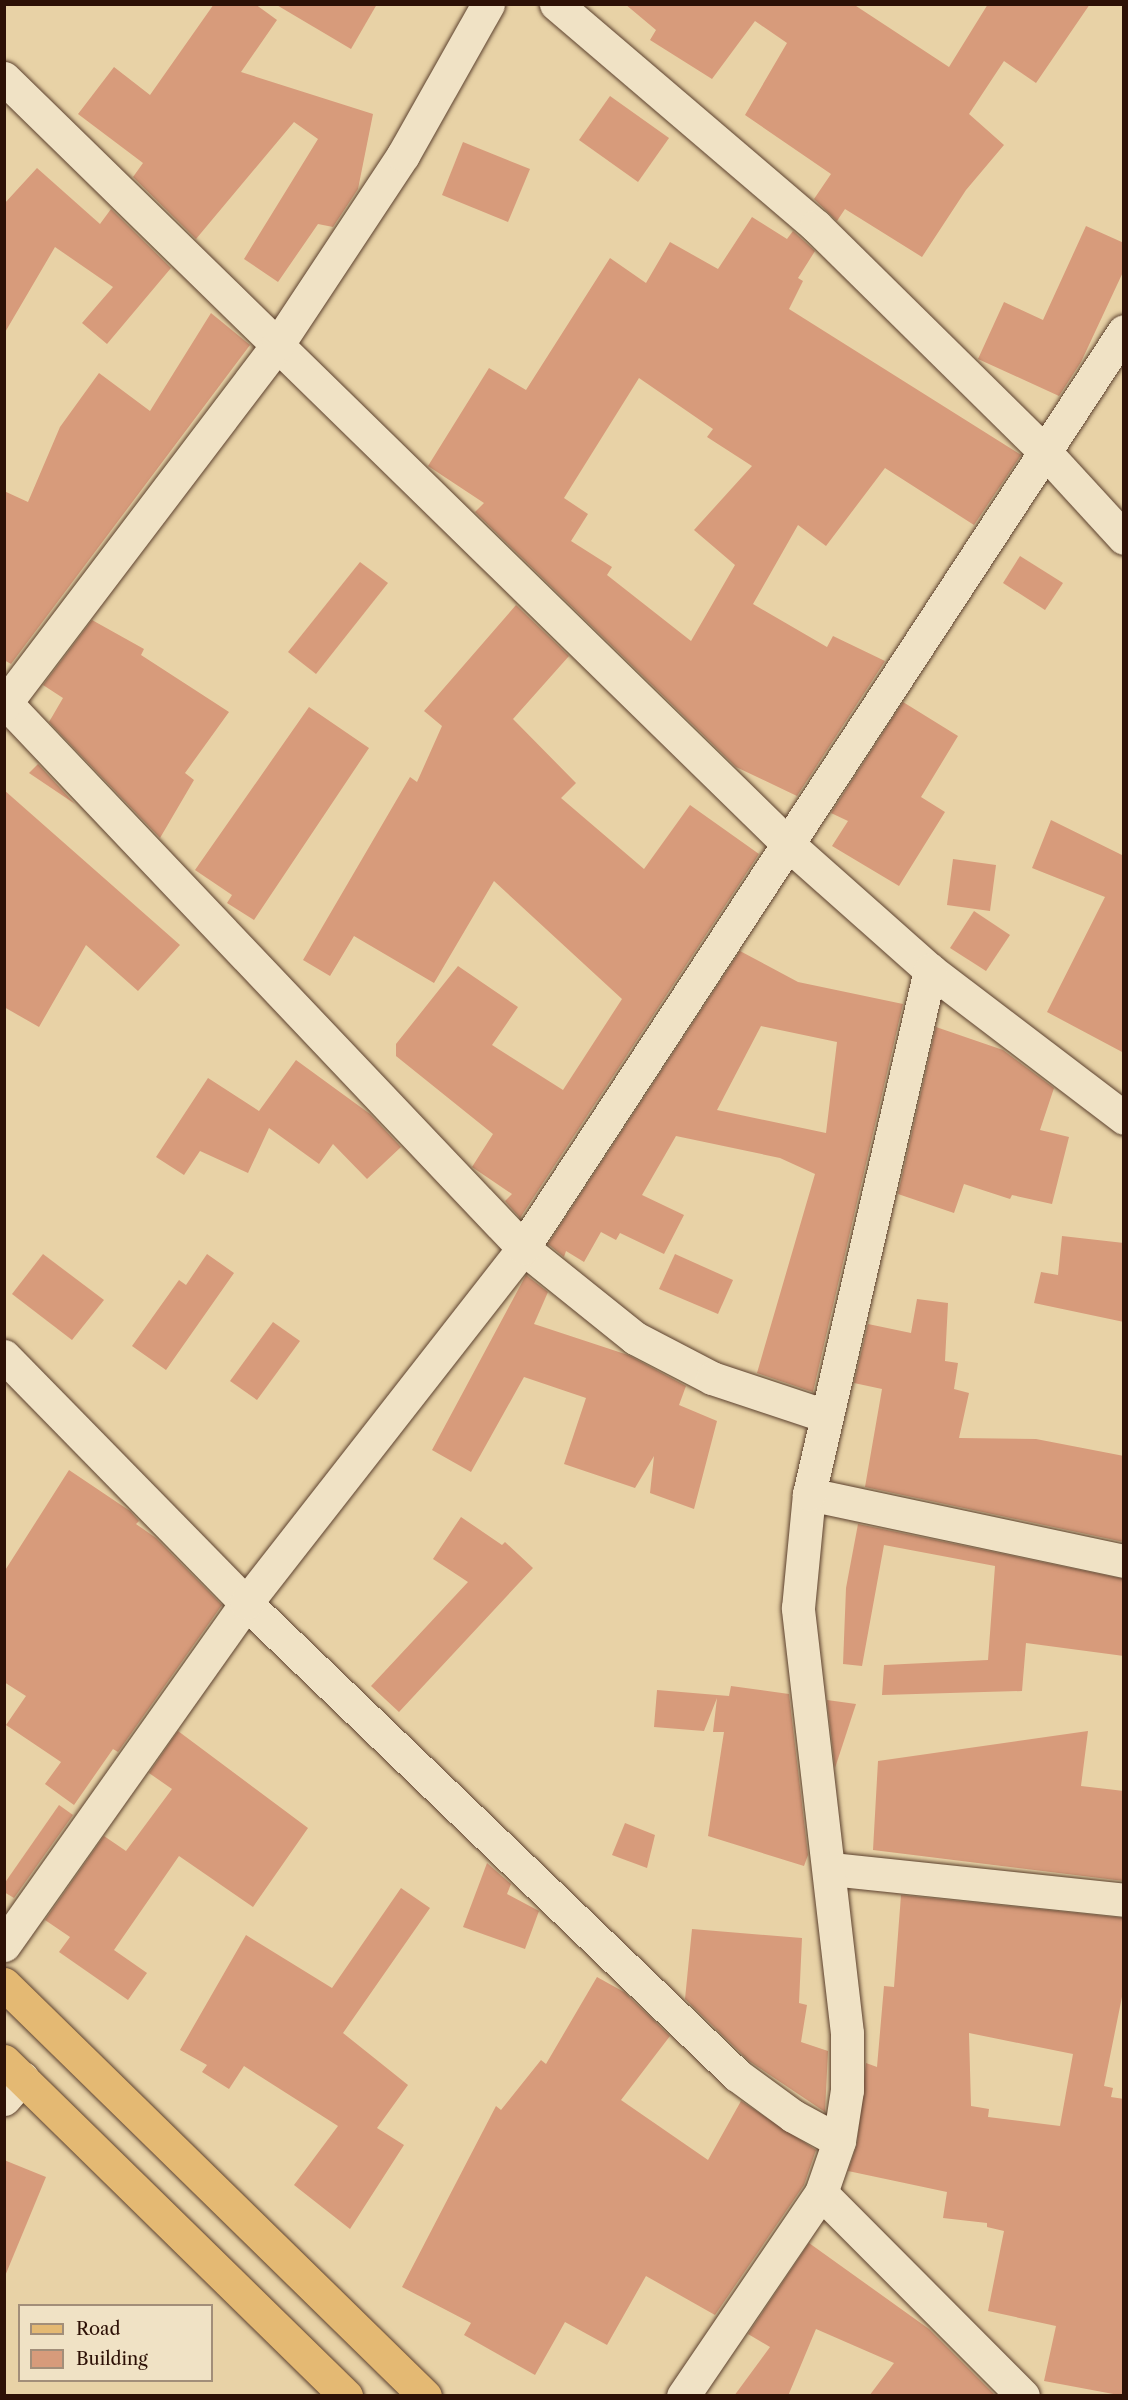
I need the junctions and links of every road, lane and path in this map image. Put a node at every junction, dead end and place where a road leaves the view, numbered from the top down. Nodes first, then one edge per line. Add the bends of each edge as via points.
1 (488, 4) edge
2 (556, 4) edge
3 (4, 78) edge
4 (1124, 331) edge
5 (278, 344) junction
6 (1046, 453) junction
7 (1124, 538) edge
8 (5, 703) edge
9 (788, 844) junction
10 (930, 970) junction
11 (1124, 1118) edge
12 (523, 1248) junction
13 (4, 1356) edge
14 (826, 1416) junction
15 (808, 1494) junction
16 (1124, 1561) edge
17 (246, 1603) junction
18 (831, 1869) junction
19 (1124, 1900) edge
20 (4, 1945) edge
21 (4, 1984) edge
22 (10, 2079) edge
23 (839, 2141) junction
24 (820, 2193) junction
25 (346, 2396) edge
26 (425, 2396) edge
27 (683, 2396) edge
28 (1023, 2396) edge

1 - 5 street via 404,155
2 - 6 street via 816,226
3 - 5 street
4 - 6 street
5 - 8 street
5 - 9 street
6 - 7 street
6 - 9 street
8 - 12 street
9 - 10 street
9 - 12 street
10 - 11 street
10 - 14 street
12 - 14 street via 635,1338 712,1378
12 - 17 street
13 - 17 street
14 - 15 street
15 - 16 street
15 - 18 street via 798,1608 808,1724
17 - 20 street
17 - 23 street via 736,2075 793,2116
18 - 19 street
18 - 23 street via 847,2033 847,2090
21 - 26 main road
22 - 25 main road
23 - 24 street
24 - 27 street
24 - 28 street

